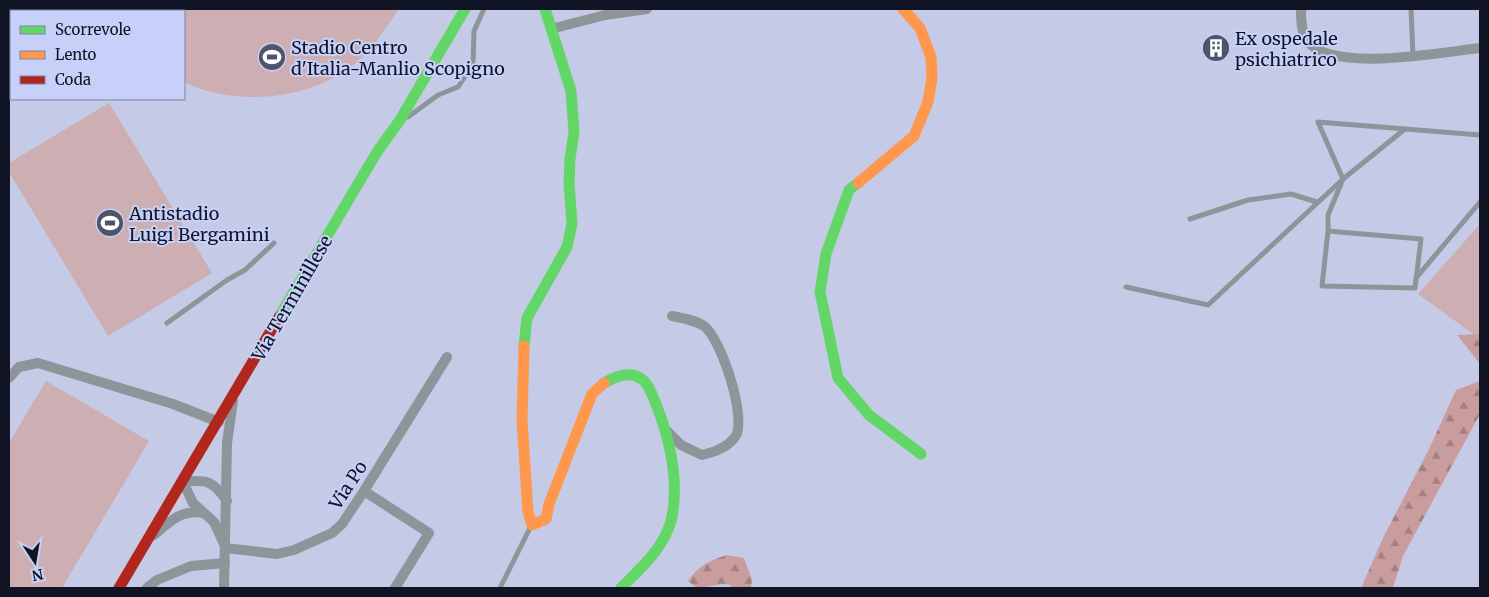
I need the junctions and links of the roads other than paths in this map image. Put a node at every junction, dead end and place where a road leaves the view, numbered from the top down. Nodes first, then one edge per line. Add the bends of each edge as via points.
1 (465, 9) edge
2 (484, 9) edge
3 (545, 9) edge
4 (647, 9) edge
5 (903, 9) edge
6 (1300, 9) edge
7 (1411, 9) edge
8 (551, 28) junction
9 (1480, 48) edge
10 (1413, 55) junction
11 (400, 120) junction
12 (1405, 128) junction
13 (1480, 134) edge
14 (1343, 178) junction
15 (1318, 202) junction
16 (1480, 202) edge
17 (1190, 219) dead end
18 (1328, 231) junction
19 (274, 243) dead end
20 (1416, 279) junction
21 (1126, 287) dead end
22 (672, 316) dead end
23 (167, 323) dead end
24 (447, 358) dead end
25 (9, 362) edge
26 (19, 367) junction
27 (9, 378) edge
28 (233, 398) junction
29 (219, 422) junction
30 (666, 429) junction
31 (921, 454) dead end
32 (183, 482) junction
33 (364, 491) junction
34 (227, 500) junction
35 (203, 513) junction
36 (532, 525) junction
37 (147, 541) junction
38 (225, 548) junction
39 (225, 563) junction
40 (119, 588) edge
41 (146, 588) edge
42 (224, 588) edge
43 (395, 588) edge
44 (500, 588) edge
45 (620, 588) edge

1 - 11 street, Via Terminillese
2 - 11 lane via 474,31 473,64 458,87 438,95
3 - 8 street
4 - 8 street
5 - 31 street via 920,28 931,57 928,102 914,136 849,190 826,254 820,292 838,378 869,415
6 - 10 street via 1307,41 1321,52 1350,58
7 - 10 lane
8 - 36 street via 571,91 574,132 569,183 572,224 567,247 527,318 524,340 522,420 528,512
9 - 10 street
11 - 28 street, Via Terminillese via 377,152
12 - 13 lane
12 - 14 lane
12 - 14 lane via 1318,122
14 - 15 lane
14 - 18 lane via 1328,215
15 - 17 lane via 1291,194 1248,200
15 - 21 lane via 1208,305
16 - 20 lane
18 - 20 lane via 1421,239
18 - 20 lane via 1322,286 1414,288
19 - 23 lane via 246,270
22 - 30 street via 693,320 706,327 714,338 735,392 739,427 736,437 721,450 702,455 680,445
24 - 33 street, Via Po
25 - 26 street
26 - 27 street
26 - 29 street via 38,363 173,404
28 - 29 street, Via Terminillese
28 - 34 street via 227,442
29 - 32 street, Via Terminillese
30 - 36 street via 651,390 642,379 629,374 601,384 592,394 546,519
30 - 45 street via 674,494 671,518 665,537
32 - 34 street via 208,482 216,486
32 - 35 street via 192,503
32 - 37 street, Via Terminillese
33 - 38 street, Via Po via 332,533 294,550 277,554
33 - 43 street via 429,533
34 - 38 street
35 - 37 street via 184,513 176,517
35 - 38 street via 214,522
36 - 44 lane
37 - 40 street, Via Terminillese
38 - 39 street
39 - 41 street via 191,566
39 - 42 street

